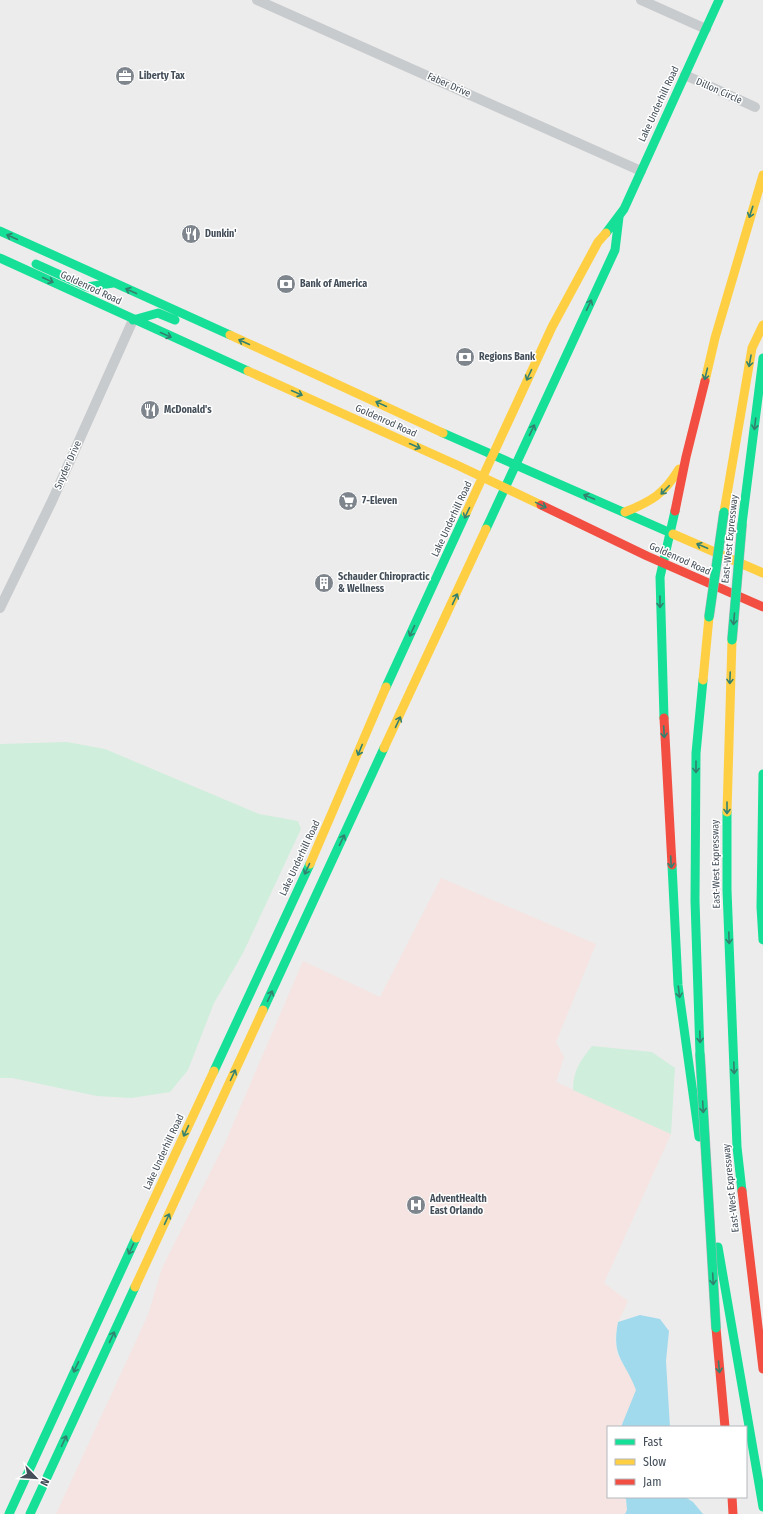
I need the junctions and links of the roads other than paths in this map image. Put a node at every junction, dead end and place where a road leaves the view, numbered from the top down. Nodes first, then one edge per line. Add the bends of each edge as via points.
1 (257, 0) edge
2 (641, 0) edge
3 (719, 0) edge
4 (706, 29) junction
5 (684, 75) junction
6 (754, 107) dead end
7 (641, 171) junction
8 (763, 175) edge
9 (619, 217) junction
10 (0, 232) edge
11 (0, 258) edge
12 (23, 269) junction
13 (113, 282) junction
14 (133, 320) junction
15 (204, 324) junction
16 (763, 325) edge
17 (763, 358) edge
18 (492, 455) junction
19 (686, 458) junction
20 (516, 466) junction
21 (482, 477) junction
22 (506, 488) junction
23 (625, 512) junction
24 (671, 532) junction
25 (663, 563) junction
26 (763, 573) edge
27 (763, 607) edge
28 (0, 608) edge
29 (763, 774) edge
30 (763, 940) edge
31 (232, 1030) junction
32 (254, 1031) junction
33 (247, 1046) junction
34 (98, 1321) junction
35 (763, 1369) edge
36 (96, 1373) junction
37 (725, 1426) edge
38 (29, 1470) junction
39 (732, 1498) edge
40 (763, 1507) edge
41 (9, 1514) edge
42 (27, 1514) edge
43 (30, 1514) edge
44 (733, 1514) edge

1 - 7 street, Faber Drive
2 - 4 street
3 - 4 main road, Lake Underhill Road
4 - 5 main road, Lake Underhill Road
5 - 6 street, Dillon Circle
5 - 7 main road, Lake Underhill Road
7 - 9 main road, Lake Underhill Road
8 -> 19 main road via 715,338
9 -> 18 main road, Lake Underhill Road via 598,242 574,284
20 -> 9 main road, Lake Underhill Road via 615,250
13 -> 10 main road, Goldenrod Road
11 - 12 main road, Goldenrod Road
12 - 13 main road via 33,263 87,287
12 -> 14 main road, Goldenrod Road
15 -> 13 main road, Goldenrod Road
14 - 15 main road via 158,313 179,322
14 -> 21 main road, Goldenrod Road
14 - 28 street, Snyder Drive via 52,501
18 -> 15 main road, Goldenrod Road
16 -> 37 main road, bridge via 752,348 724,512 709,617 696,753 695,901 700,1054 716,1328
17 -> 35 main road, East-West Expressway, bridge via 742,524 732,640 727,770 727,882 737,1147
18 - 20 main road, Goldenrod Road
18 - 21 main road, Lake Underhill Road
19 -> 23 main road via 664,492 655,500
19 - 24 main road
20 - 22 main road, Lake Underhill Road
23 -> 20 main road, Goldenrod Road
21 - 22 main road, Goldenrod Road
21 -> 31 main road, Lake Underhill Road via 390,678 332,815
22 -> 25 main road, Goldenrod Road
32 -> 22 main road, Lake Underhill Road
23 - 24 main road, Goldenrod Road
24 - 25 main road
26 -> 24 main road, Goldenrod Road
25 - 27 main road, Goldenrod Road
25 -> 40 main road via 660,577 661,658 678,985 692,1098
29 - 30 main road
31 - 32 main road
31 - 33 main road
31 -> 34 main road, Lake Underhill Road
32 - 33 main road, Lake Underhill Road
36 -> 33 main road, Lake Underhill Road
34 - 36 main road
34 -> 38 main road, Lake Underhill Road
43 -> 36 main road, Lake Underhill Road
38 - 41 main road, Lake Underhill Road
38 - 42 main road via 25,1499
39 - 44 main road

